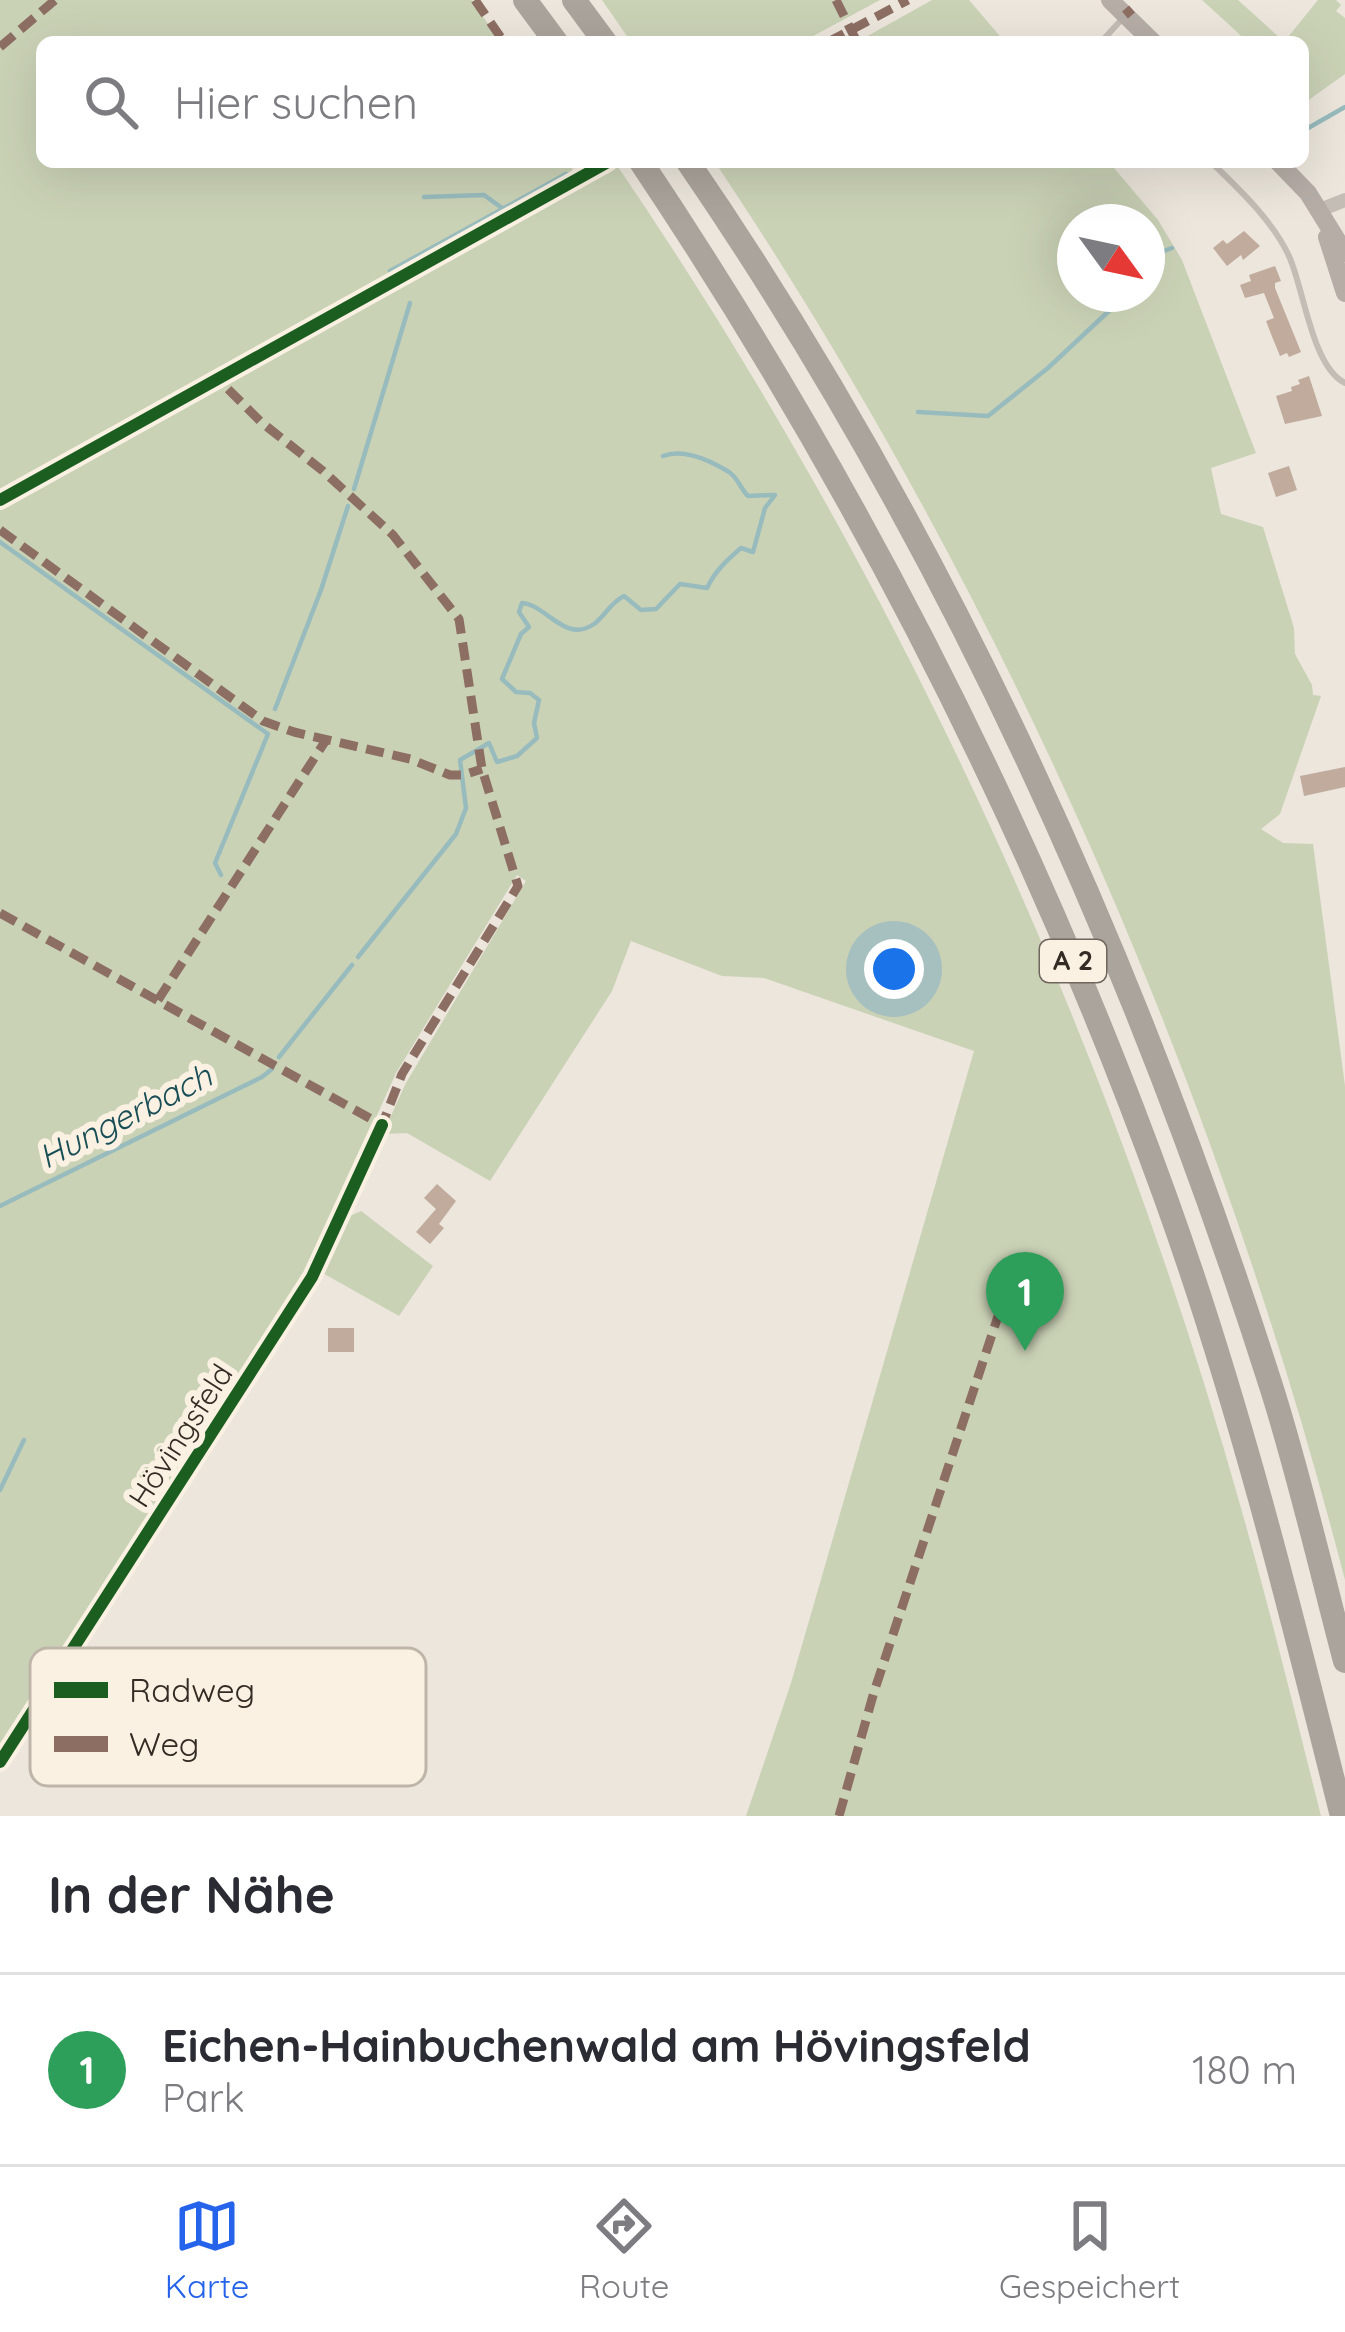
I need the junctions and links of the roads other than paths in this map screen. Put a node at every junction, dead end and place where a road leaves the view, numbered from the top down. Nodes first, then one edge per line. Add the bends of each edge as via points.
1 (525, 0) edge
2 (574, 0) edge
3 (1110, 0) edge
4 (1125, 15) junction
5 (552, 36) edge
6 (601, 36) edge
7 (1106, 36) edge
8 (1147, 36) edge
9 (645, 168) edge
10 (692, 168) edge
11 (1216, 168) edge
12 (1283, 168) edge
13 (1345, 200) edge
14 (1319, 209) junction
15 (1345, 253) edge
16 (1345, 293) edge
17 (1345, 383) edge
18 (382, 1125) dead end
19 (73, 1648) edge
20 (1345, 1660) edge
21 (30, 1715) edge
22 (0, 1762) edge
23 (1342, 1816) edge

1 - 5 highway
2 - 6 highway
3 - 4 street
4 - 7 lane
4 - 8 street
9 - 23 highway, A 2 via 859,518 968,727 1093,1008 1219,1357
10 - 20 highway, A 2 via 882,478 1060,831 1220,1233
11 - 17 lane via 1282,244 1323,360
12 - 14 street
13 - 14 street
14 - 15 street
14 - 16 street
18 - 19 street, Hövingsfeld via 312,1277
21 - 22 street, Hövingsfeld

